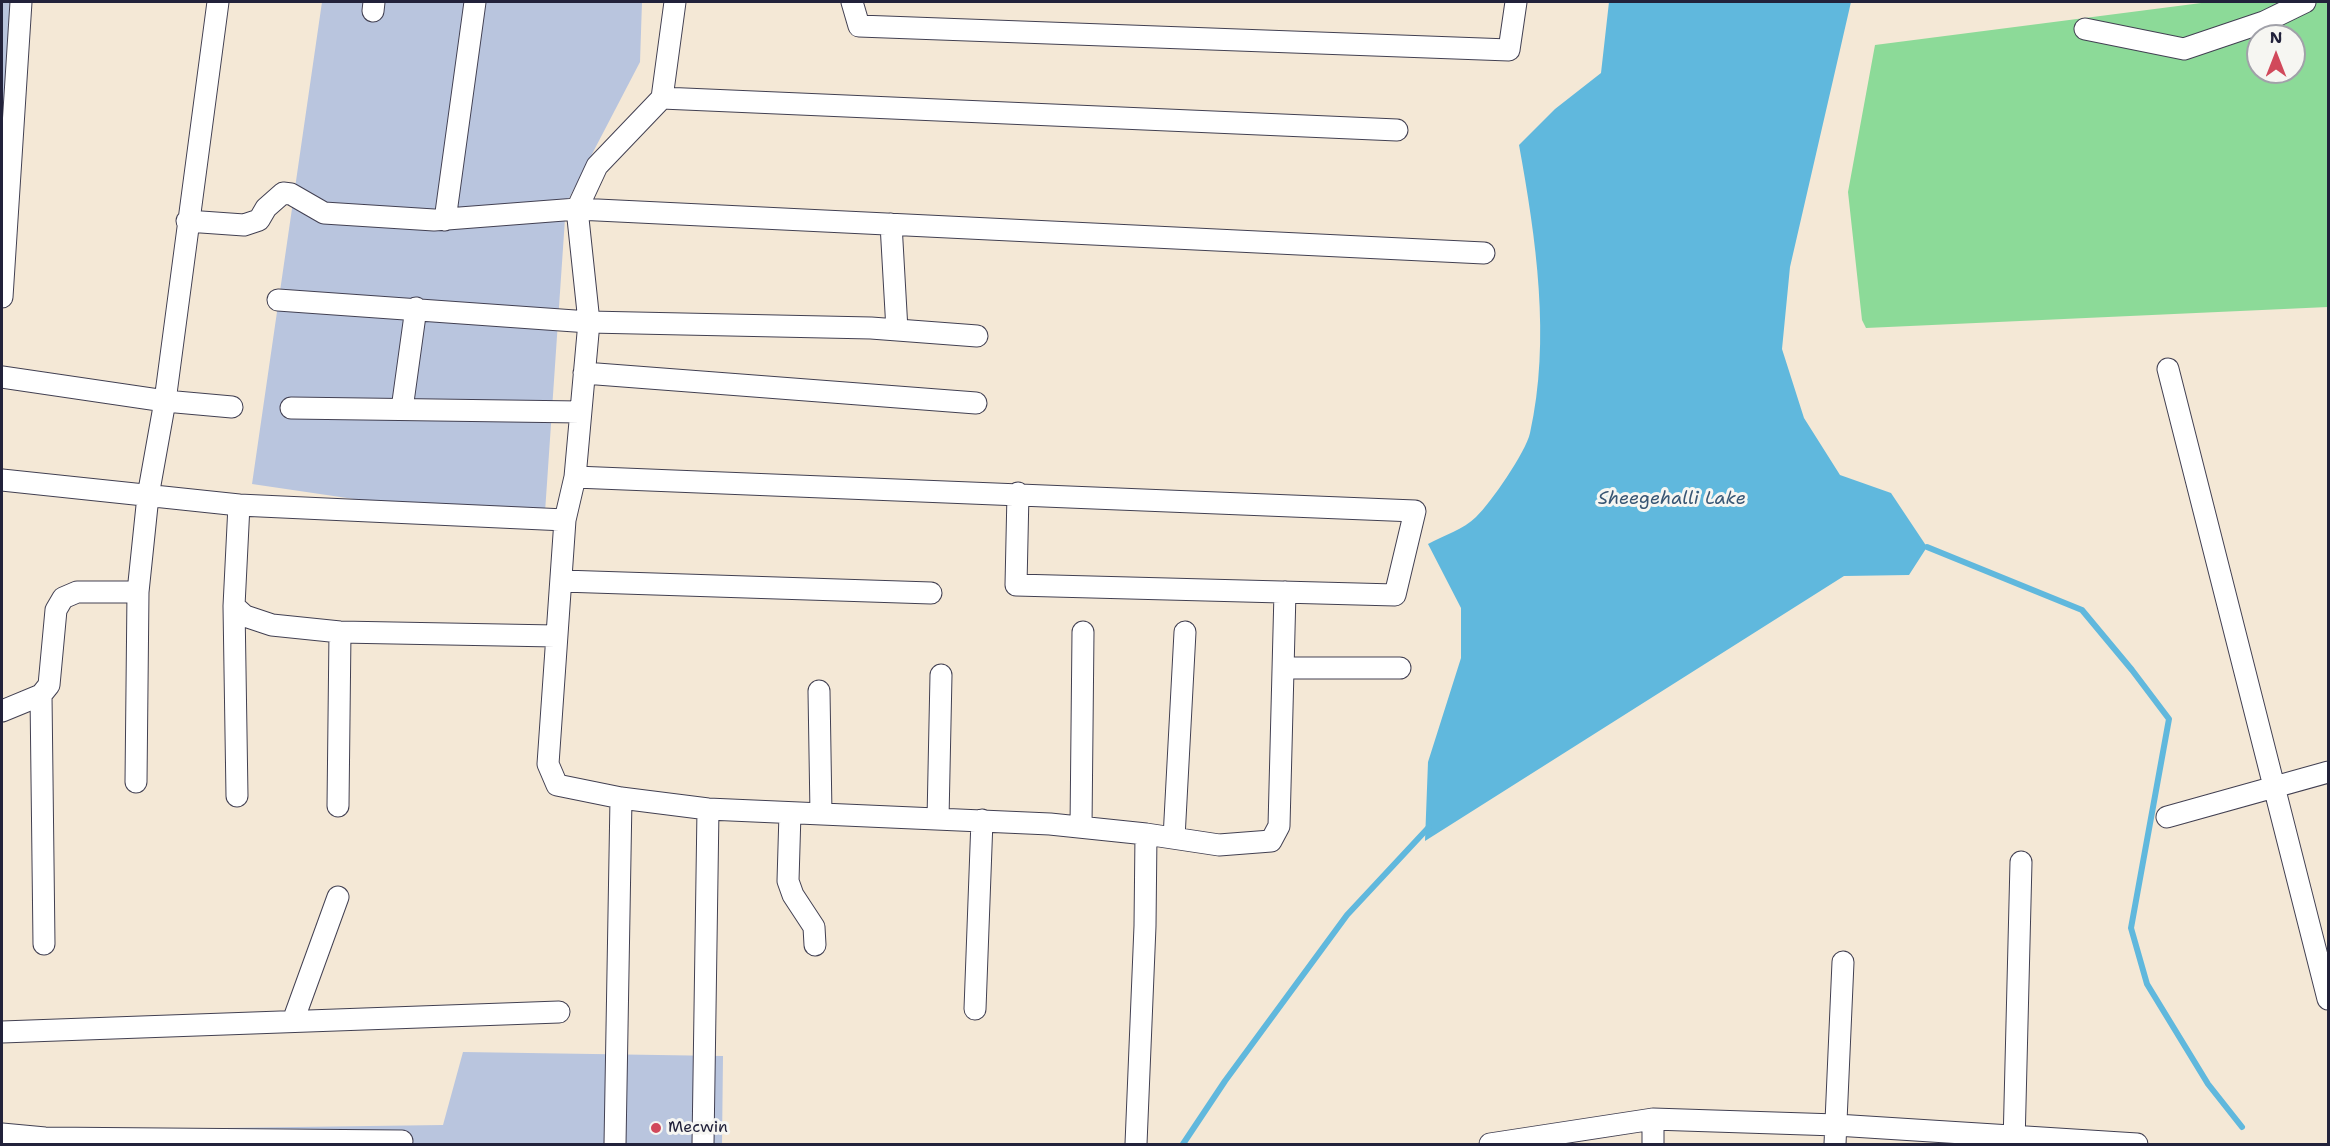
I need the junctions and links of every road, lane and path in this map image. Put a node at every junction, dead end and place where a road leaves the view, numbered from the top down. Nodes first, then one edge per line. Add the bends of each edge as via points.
1 (21, 2) edge
2 (218, 2) edge
3 (475, 2) edge
4 (675, 2) edge
5 (852, 2) edge
6 (1516, 2) edge
7 (2304, 2) edge
8 (2085, 29) dead end
9 (662, 98) junction
10 (1397, 130) dead end
11 (577, 209) junction
12 (444, 219) junction
13 (188, 221) junction
14 (891, 224) junction
15 (1484, 253) dead end
16 (2, 297) edge
17 (278, 300) dead end
18 (416, 308) junction
19 (589, 322) junction
20 (897, 330) junction
21 (976, 336) dead end
22 (2168, 369) dead end
23 (584, 373) junction
24 (2, 377) edge
25 (165, 401) junction
26 (976, 403) dead end
27 (232, 407) dead end
28 (291, 408) dead end
29 (402, 409) junction
30 (580, 412) junction
31 (574, 477) junction
32 (2, 480) edge
33 (1018, 493) junction
34 (148, 496) junction
35 (239, 505) junction
36 (566, 520) junction
37 (562, 581) junction
38 (138, 592) junction
39 (1285, 592) junction
40 (931, 593) dead end
41 (234, 606) junction
42 (340, 632) junction
43 (1185, 632) dead end
44 (1083, 633) dead end
45 (555, 636) junction
46 (1284, 668) junction
47 (1400, 668) dead end
48 (941, 675) dead end
49 (819, 691) dead end
50 (41, 695) junction
51 (2, 711) edge
52 (2328, 772) edge
53 (136, 782) dead end
54 (2274, 787) junction
55 (237, 796) dead end
56 (621, 798) junction
57 (338, 806) dead end
58 (708, 809) junction
59 (790, 813) junction
60 (821, 814) junction
61 (2167, 817) dead end
62 (938, 819) junction
63 (982, 820) junction
64 (1081, 827) junction
65 (1146, 834) junction
66 (1174, 838) junction
67 (2021, 862) dead end
68 (338, 897) dead end
69 (44, 944) dead end
70 (815, 945) dead end
71 (1843, 962) dead end
72 (2328, 999) edge
73 (975, 1009) dead end
74 (559, 1012) dead end
75 (293, 1021) junction
76 (2, 1032) edge
77 (1653, 1119) junction
78 (2, 1134) edge
79 (1836, 1135) edge
80 (2014, 1140) edge
81 (402, 1141) dead end
82 (615, 1144) edge
83 (703, 1144) edge
84 (1136, 1144) edge
85 (1490, 1144) edge
86 (1653, 1144) edge
87 (2138, 1144) edge

1 - 16 street
2 - 13 street
3 - 12 street
4 - 9 street
5 - 6 street via 859,26 1509,51
7 - 8 street via 2264,22 2184,50
9 - 10 street
9 - 11 street via 597,166
11 - 12 street
11 - 14 street
11 - 19 street
12 - 13 street via 324,213 284,193 259,219 244,225
13 - 25 street
14 - 15 street
14 - 20 street
17 - 18 street
18 - 19 street
18 - 29 street
19 - 20 street
19 - 23 street
20 - 21 street
22 - 54 street
23 - 26 street
23 - 30 street
24 - 25 street
25 - 27 street
25 - 34 street
28 - 29 street
29 - 30 street
30 - 31 street
31 - 33 street
31 - 36 street
32 - 34 street
33 - 39 street via 1016,585
33 - 39 street via 1415,510 1395,595
34 - 35 street
34 - 38 street
35 - 36 street
35 - 41 street
36 - 37 street
37 - 40 street
37 - 45 street
38 - 50 street via 77,592 63,598 56,610 49,685
38 - 53 street
39 - 46 street
41 - 42 street via 245,616 272,625
41 - 55 street
42 - 45 street
42 - 57 street
43 - 66 street
44 - 64 street
45 - 56 street via 548,764 557,785
46 - 47 street
46 - 66 street via 1280,826 1271,841 1219,845
48 - 62 street
49 - 60 street
50 - 51 street
50 - 69 street
52 - 54 street
54 - 61 street
54 - 72 street
56 - 58 street
56 - 82 street
58 - 59 street
58 - 83 street
59 - 60 street
59 - 70 street via 788,881 814,927
60 - 62 street
62 - 63 street
63 - 64 street
63 - 73 street
64 - 65 street
65 - 66 street
65 - 84 street
67 - 80 street
68 - 75 street
71 - 79 street
74 - 75 street
75 - 76 street
77 - 79 street
77 - 85 street
77 - 86 street
78 - 81 street via 45,1138
79 - 80 street
80 - 87 street

